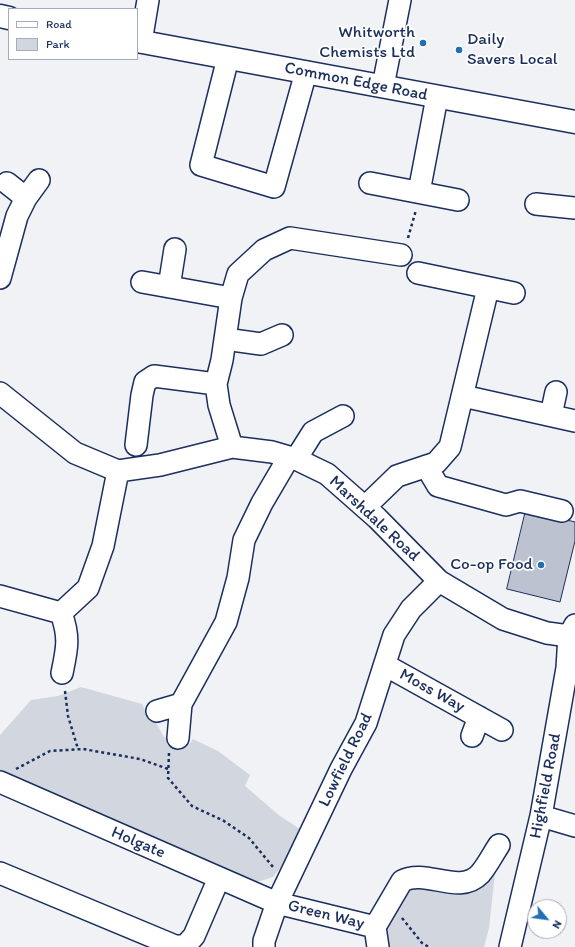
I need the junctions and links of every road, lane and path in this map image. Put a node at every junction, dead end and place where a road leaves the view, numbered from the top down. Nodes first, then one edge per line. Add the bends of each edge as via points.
1 (148, 0) edge
2 (400, 0) edge
3 (139, 42) edge
4 (228, 58) junction
5 (306, 72) junction
6 (383, 86) junction
7 (437, 97) junction
8 (575, 122) edge
9 (39, 180) dead end
10 (370, 183) dead end
11 (7, 184) dead end
12 (419, 192) junction
13 (26, 198) junction
14 (458, 200) dead end
15 (536, 204) dead end
16 (575, 208) edge
17 (176, 250) dead end
18 (401, 256) joint
19 (418, 273) dead end
20 (0, 278) edge
21 (142, 282) dead end
22 (169, 287) junction
23 (488, 288) junction
24 (514, 293) dead end
25 (231, 298) junction
26 (282, 335) dead end
27 (225, 339) junction
28 (216, 384) junction
29 (556, 392) dead end
30 (0, 393) edge
31 (463, 396) junction
32 (551, 415) junction
33 (343, 416) dead end
34 (575, 421) edge
35 (136, 445) dead end
36 (232, 447) junction
37 (292, 458) junction
38 (426, 466) junction
39 (118, 470) junction
40 (365, 507) junction
41 (562, 511) dead end
42 (439, 581) junction
43 (0, 596) edge
44 (61, 612) junction
45 (572, 630) edge
46 (385, 665) junction
47 (62, 673) joint
48 (181, 704) junction
49 (157, 711) dead end
50 (479, 717) junction
51 (502, 730) dead end
52 (472, 736) dead end
53 (178, 738) joint
54 (78, 749) junction
55 (168, 769) junction
56 (7, 776) edge
57 (541, 816) junction
58 (575, 826) edge
59 (499, 845) dead end
60 (0, 873) edge
61 (219, 878) junction
62 (287, 882) junction
63 (392, 898) junction
64 (277, 903) junction
65 (377, 937) edge
66 (264, 947) edge
67 (429, 947) edge
68 (510, 947) edge

1 - 3 street
2 - 6 street
3 - 4 main road, Common Edge Road
4 - 5 main road, Common Edge Road
4 - 5 street via 201,166 274,187
5 - 6 main road, Common Edge Road
6 - 7 main road, Common Edge Road
7 - 8 main road, Common Edge Road
7 - 12 street
9 - 13 street
10 - 12 street
11 - 13 street
12 - 14 street
12 - 18 path
13 - 20 street via 17,216
15 - 16 street
17 - 22 street
18 - 25 street via 290,238 264,250 238,274
19 - 23 street
21 - 22 street
22 - 25 street
23 - 24 street
23 - 31 street
25 - 27 street
26 - 27 street via 261,344
27 - 28 street
28 - 35 street via 154,376 145,382
28 - 36 street via 219,405
29 - 32 street
30 - 39 street, Marshdale Road via 75,453
31 - 32 street
31 - 38 street via 450,447 436,463
32 - 34 street
33 - 37 street via 313,432
36 - 37 street, Marshdale Road via 272,452
36 - 39 street, Marshdale Road via 160,465
37 - 40 street, Marshdale Road via 327,474
37 - 48 street via 262,504 244,540 238,578 226,622
38 - 40 street via 397,476
38 - 41 street via 438,486 506,505 520,501
39 - 44 street via 103,546 88,588
40 - 42 street, Marshdale Road
42 - 45 street, Marshdale Road via 503,619 547,633
42 - 46 street, Lowfield Road via 411,610 394,635
43 - 44 street
44 - 47 street via 67,630 68,645
45 - 57 street, Highfield Road
46 - 50 street, Moss Way
46 - 62 street, Lowfield Road via 366,723
47 - 54 path via 68,716
48 - 49 street
48 - 53 street
50 - 51 street, Moss Way
50 - 52 street, Moss Way
53 - 55 path via 169,752
54 - 55 path via 140,759
54 - 56 path via 50,750
55 - 62 path via 168,778 192,806 224,821 249,838
56 - 61 street, Holgate
57 - 58 street
57 - 68 street, Highfield Road
59 - 63 street, Green Way via 480,874 467,882 408,878 402,881
60 - 61 street via 174,946 185,946 194,936
61 - 64 street, Holgate
62 - 64 street, Lowfield Road
63 - 65 street, Green Way
63 - 67 path via 406,925
64 - 65 street, Green Way
64 - 66 street, Lowfield Road

